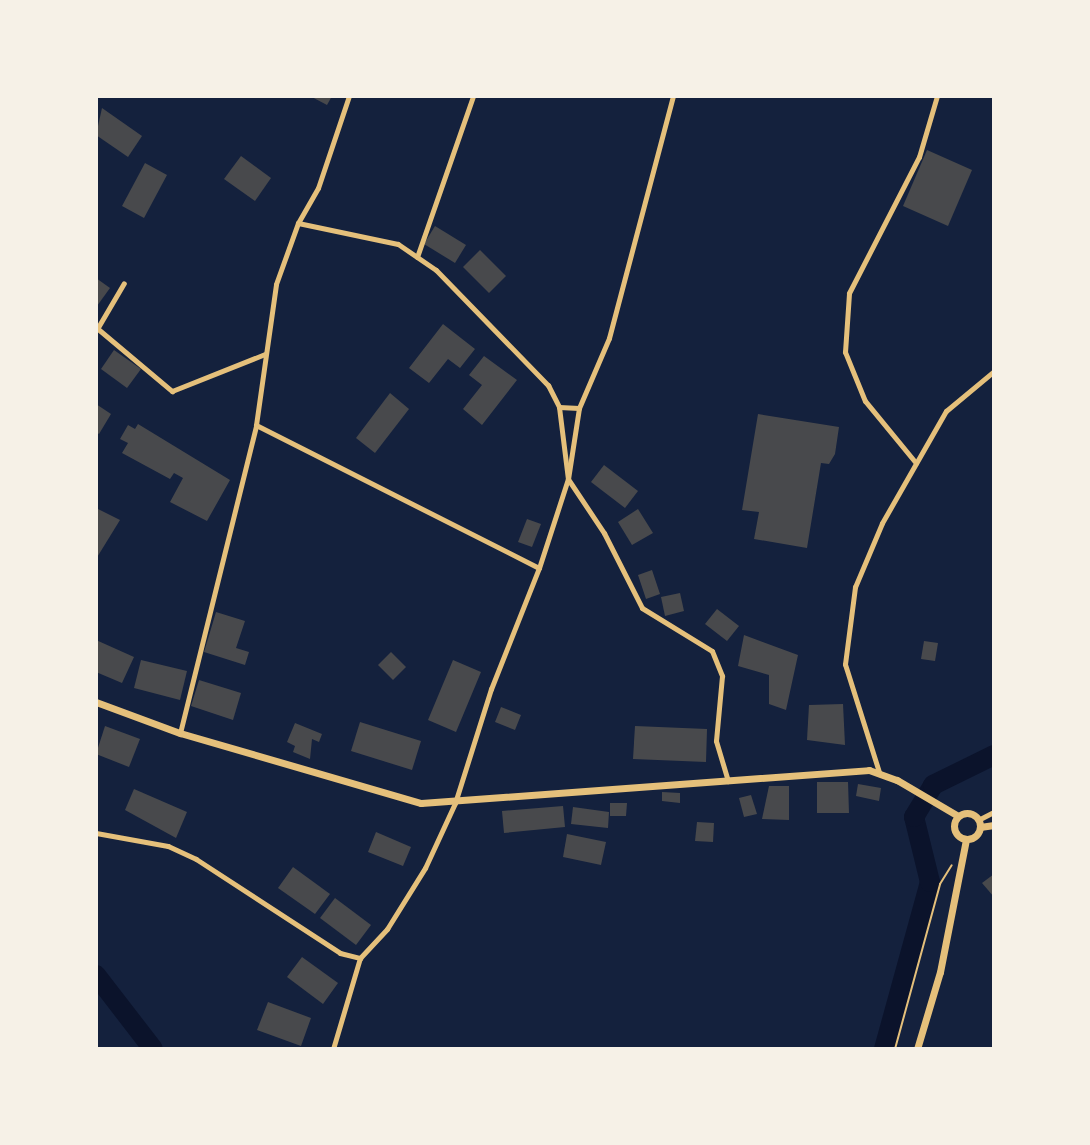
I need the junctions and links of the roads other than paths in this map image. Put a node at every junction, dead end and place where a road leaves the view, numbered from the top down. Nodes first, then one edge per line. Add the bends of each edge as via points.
1 (349, 96) edge
2 (473, 96) edge
3 (673, 96) edge
4 (937, 96) edge
5 (298, 223) junction
6 (417, 257) junction
7 (124, 283) dead end
8 (97, 330) edge
9 (265, 354) junction
10 (994, 371) edge
11 (559, 407) junction
12 (579, 408) junction
13 (256, 425) junction
14 (916, 463) junction
15 (568, 479) junction
16 (539, 568) junction
17 (96, 702) edge
18 (180, 733) junction
19 (879, 772) junction
20 (728, 781) junction
21 (454, 803) junction
22 (994, 812) edge
23 (958, 816) junction
24 (979, 823) junction
25 (994, 825) edge
26 (96, 833) edge
27 (966, 840) junction
28 (360, 958) junction
29 (333, 1049) edge
30 (917, 1049) edge

1 - 5 street via 318,188
2 - 6 street
3 - 12 street via 609,338
4 - 14 street via 919,157 849,293 845,352 865,400
5 - 6 street via 398,244
5 - 9 street via 276,284
6 - 11 street via 510,342
7 - 8 street
8 - 9 street via 172,391
9 - 13 street
10 - 14 street via 946,411
11 - 12 street
11 - 15 street
12 - 15 street
13 - 16 street
13 - 18 street
14 - 19 street via 855,587 845,664
15 - 16 street
15 - 20 street via 604,533 642,608 712,651 722,676 716,741
16 - 21 street via 491,689
17 - 18 street
18 - 21 street via 421,803
19 - 20 street
19 - 23 street
20 - 21 street
21 - 28 street via 425,868 387,929
22 - 24 street
23 - 24 street via 969,813
23 - 27 street via 954,831
24 - 25 street
24 - 27 street
26 - 28 street via 168,846 302,933
27 - 30 street via 940,972
28 - 29 street

